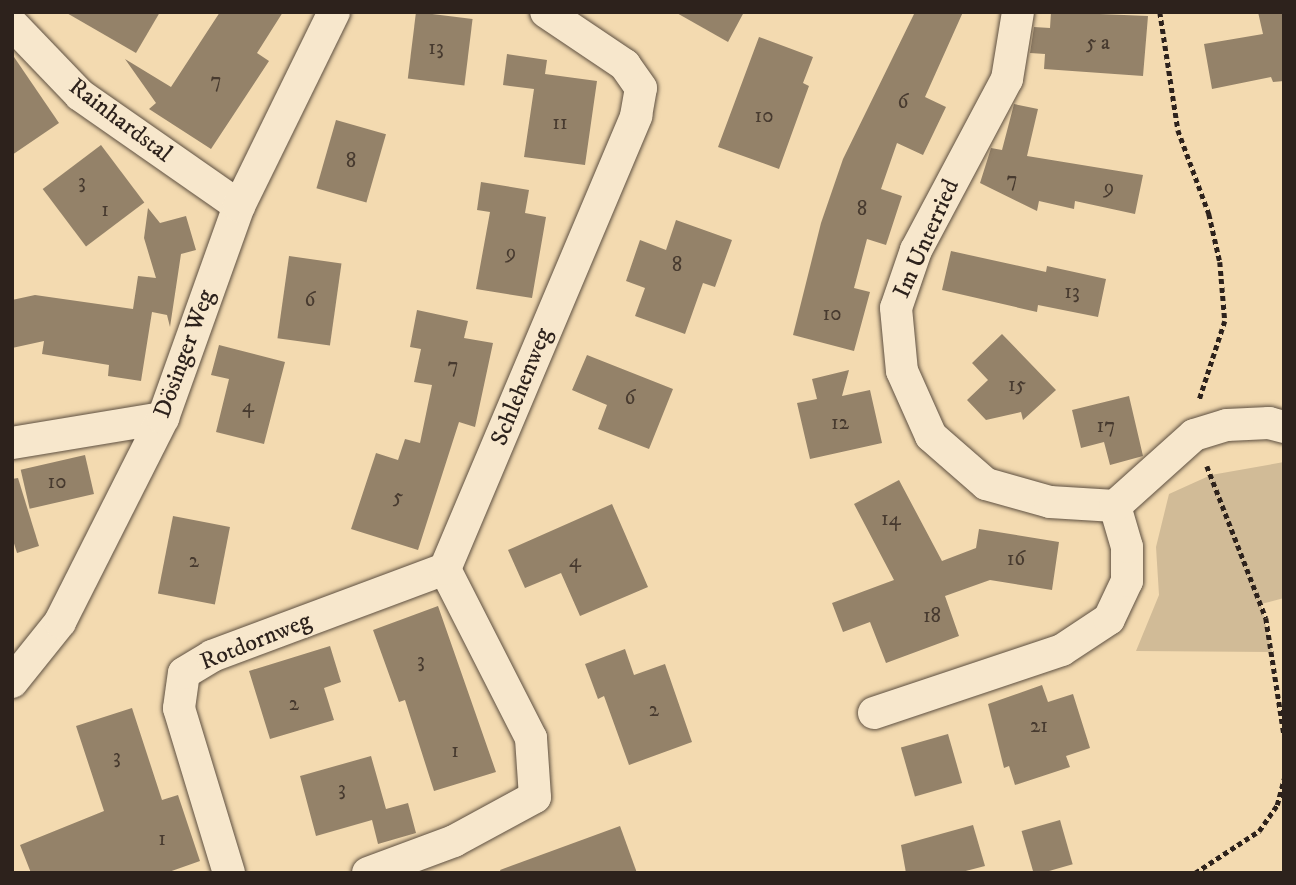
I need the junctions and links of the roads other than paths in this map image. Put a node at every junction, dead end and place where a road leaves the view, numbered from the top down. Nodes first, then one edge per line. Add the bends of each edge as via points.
1 (23, 12) edge
2 (334, 12) edge
3 (545, 12) edge
4 (1018, 12) edge
5 (12, 23) edge
6 (239, 206) junction
7 (163, 418) junction
8 (1284, 427) edge
9 (12, 443) edge
10 (1115, 506) junction
11 (446, 569) junction
12 (12, 682) edge
13 (874, 713) dead end
14 (229, 873) edge
15 (368, 873) edge

1 - 5 street, Rainhardstal
2 - 6 street, Dösinger Weg
3 - 11 street, Schlehenweg via 625,65 641,88 636,116
4 - 10 street, Im Unterried via 1007,79 916,250 896,308 902,371 931,436 986,484 1049,502
5 - 6 street, Rainhardstal via 80,95
6 - 7 street, Dösinger Weg
7 - 9 street
7 - 12 street, Dösinger Weg via 60,622
8 - 10 street via 1227,425 1194,435
10 - 13 street via 1127,547 1127,581 1110,618 1062,650
11 - 14 street, Rotdornweg via 212,656 184,673 179,708
11 - 15 street via 531,738 535,797 454,841

